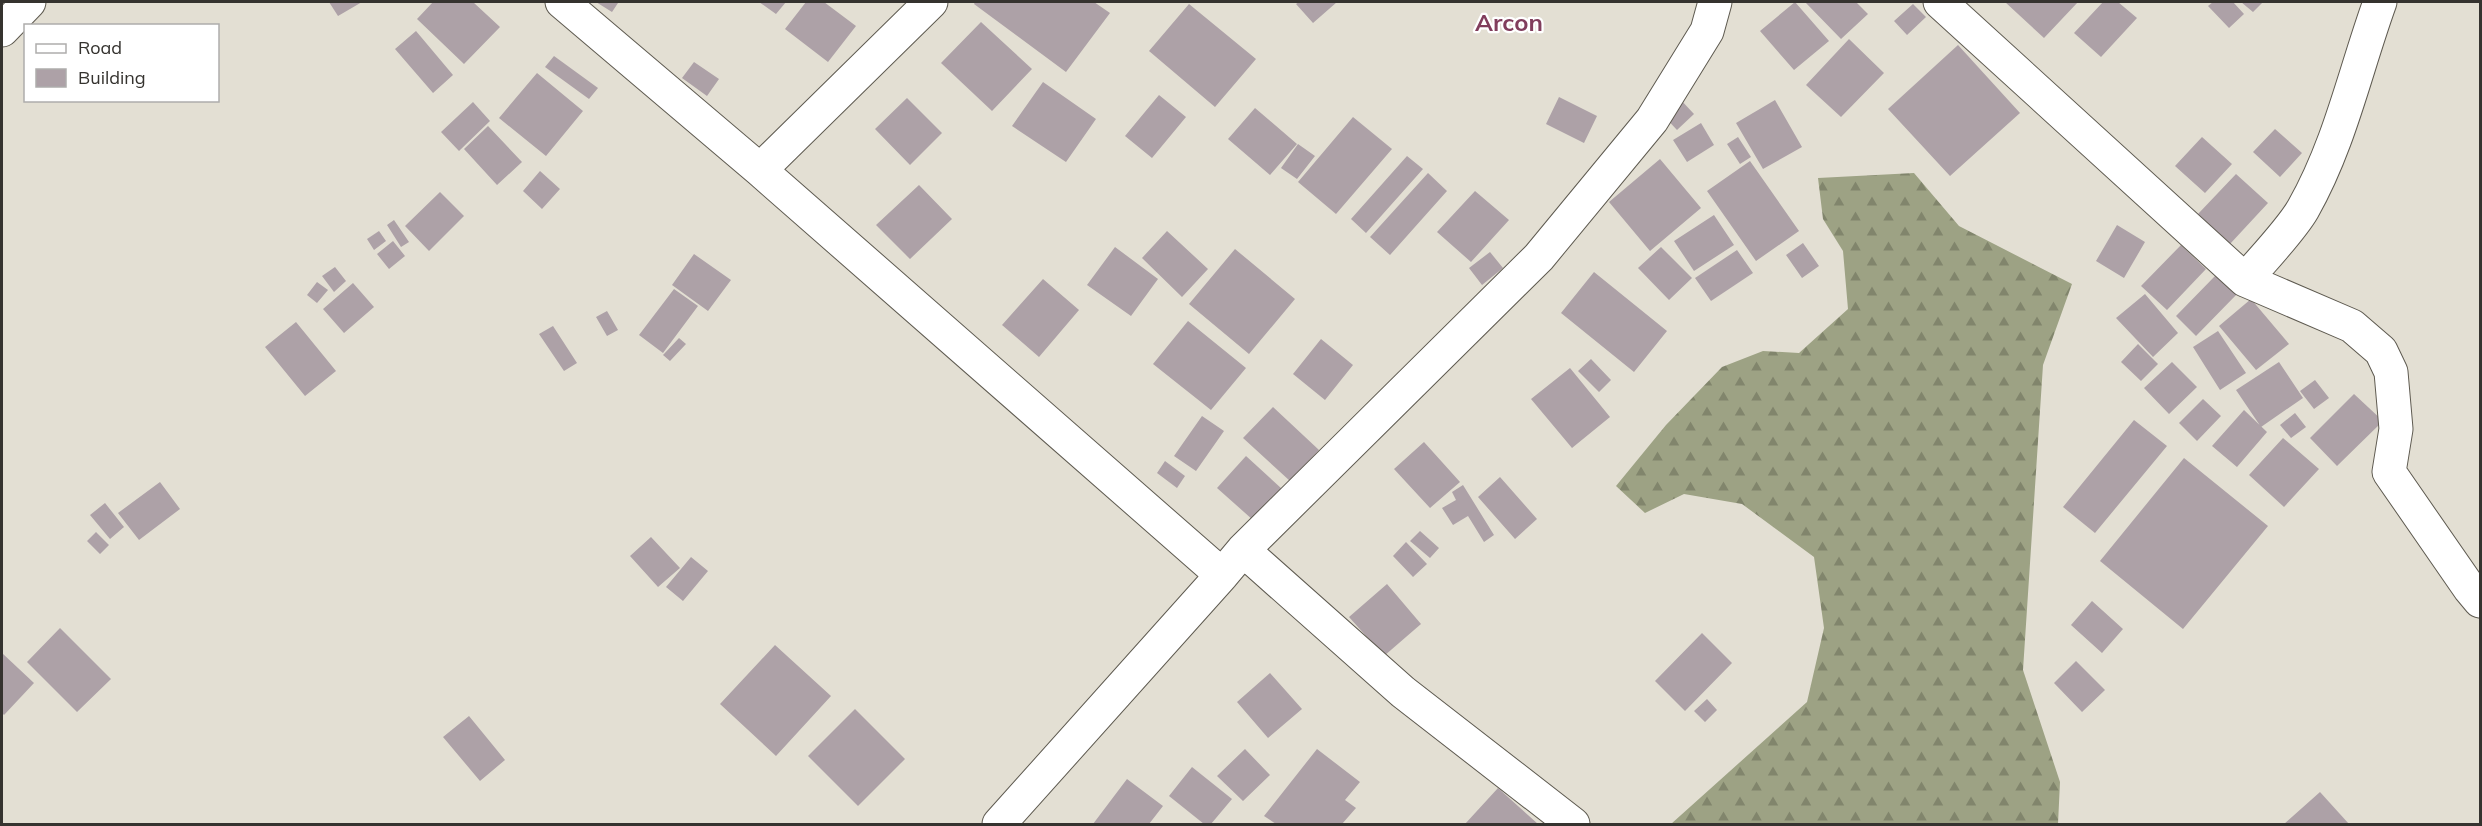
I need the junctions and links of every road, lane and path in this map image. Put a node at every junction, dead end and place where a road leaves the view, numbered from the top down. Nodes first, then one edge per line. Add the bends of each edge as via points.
1 (29, 2) edge
2 (562, 2) edge
3 (932, 2) edge
4 (1715, 2) edge
5 (1940, 2) edge
6 (2380, 2) edge
7 (2, 30) edge
8 (760, 170) junction
9 (2245, 280) junction
10 (1243, 550) junction
11 (1222, 575) junction
12 (2481, 601) edge
13 (999, 825) edge
14 (1573, 825) edge

1 - 7 street
2 - 8 street
3 - 8 street
4 - 10 street via 1707,31 1652,120 1539,257
5 - 9 street
6 - 9 street via 2344,118 2303,210
8 - 11 street
9 - 12 street via 2352,326 2380,351 2391,372 2396,429 2389,472
10 - 11 street
10 - 14 street via 1403,692
11 - 13 street

